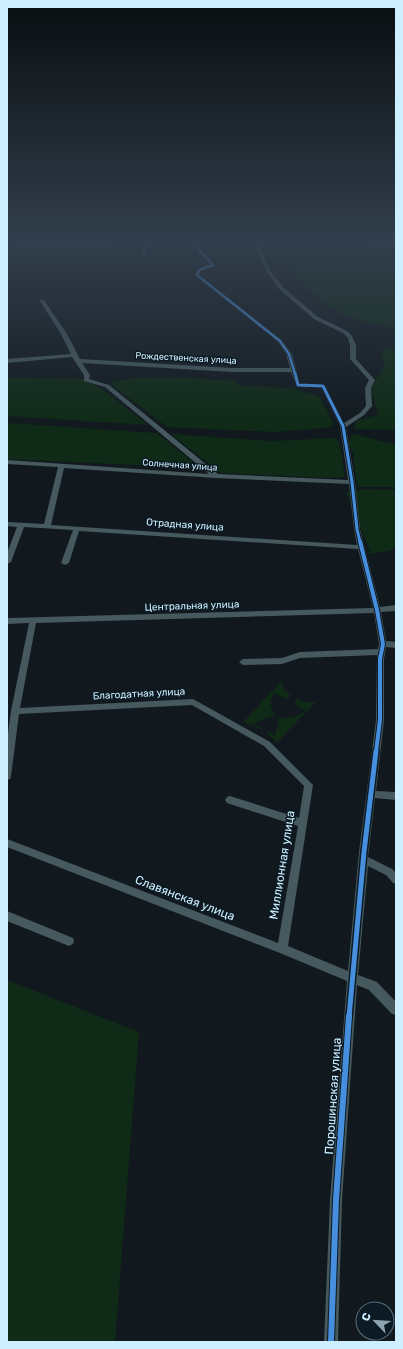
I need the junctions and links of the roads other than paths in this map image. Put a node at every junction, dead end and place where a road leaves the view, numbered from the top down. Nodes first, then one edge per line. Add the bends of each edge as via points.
1 (43, 303) edge
2 (231, 303) edge
3 (299, 303) edge
4 (74, 355) junction
5 (7, 361) edge
6 (78, 361) junction
7 (294, 370) junction
8 (343, 426) junction
9 (7, 462) edge
10 (61, 466) junction
11 (216, 476) junction
12 (352, 482) junction
13 (7, 524) edge
14 (21, 525) junction
15 (47, 527) junction
16 (77, 528) junction
17 (361, 547) junction
18 (7, 562) edge
19 (65, 563) dead end
20 (396, 608) edge
21 (377, 610) junction
22 (7, 621) edge
23 (33, 621) junction
24 (396, 645) edge
25 (382, 648) junction
26 (243, 662) dead end
27 (15, 711) junction
28 (7, 776) edge
29 (309, 785) joint
30 (371, 794) junction
31 (396, 796) edge
32 (230, 800) dead end
33 (302, 823) junction
34 (7, 843) edge
35 (364, 856) junction
36 (396, 880) edge
37 (7, 916) edge
38 (70, 941) dead end
39 (282, 949) junction
40 (353, 978) junction
41 (396, 1010) edge
42 (331, 1342) edge

1 - 4 street via 64,334
2 - 7 street via 280,341 289,354
3 - 8 street via 316,318 350,337 353,359 372,379 368,388 369,406 362,414
4 - 5 street
4 - 6 street
6 - 7 street, Рождественская улица via 232,370
6 - 11 street via 87,375 86,380 108,386
7 - 8 street, Порошинская улица via 298,385 323,386
8 - 12 street, Порошинская улица
9 - 10 street, Солнечная улица
10 - 11 street, Солнечная улица
10 - 15 street
11 - 12 street, Солнечная улица
12 - 17 street, Порошинская улица
13 - 14 street, Отрадная улица
14 - 15 street, Отрадная улица
14 - 18 street
15 - 16 street, Отрадная улица
16 - 17 street, Отрадная улица
16 - 19 street
17 - 21 street, Порошинская улица
20 - 21 street, Центральная улица
21 - 23 street, Центральная улица
21 - 25 street, Порошинская улица
22 - 23 street, Центральная улица
23 - 27 street
24 - 25 street
25 - 26 street via 300,655 282,661
25 - 30 street, Порошинская улица via 380,720
27 - 28 street
27 - 29 street, Благодатная улица via 192,702 267,744
29 - 33 street, Миллионная улица
30 - 31 street
30 - 35 street, Порошинская улица
32 - 33 street
33 - 39 street, Миллионная улица
34 - 39 street, Славянская улица
35 - 36 street via 389,872
35 - 40 street, Порошинская улица
37 - 38 street
39 - 40 street, Славянская улица
40 - 41 street, Славянская улица via 374,986
40 - 42 street, Порошинская улица via 346,1042 336,1200

